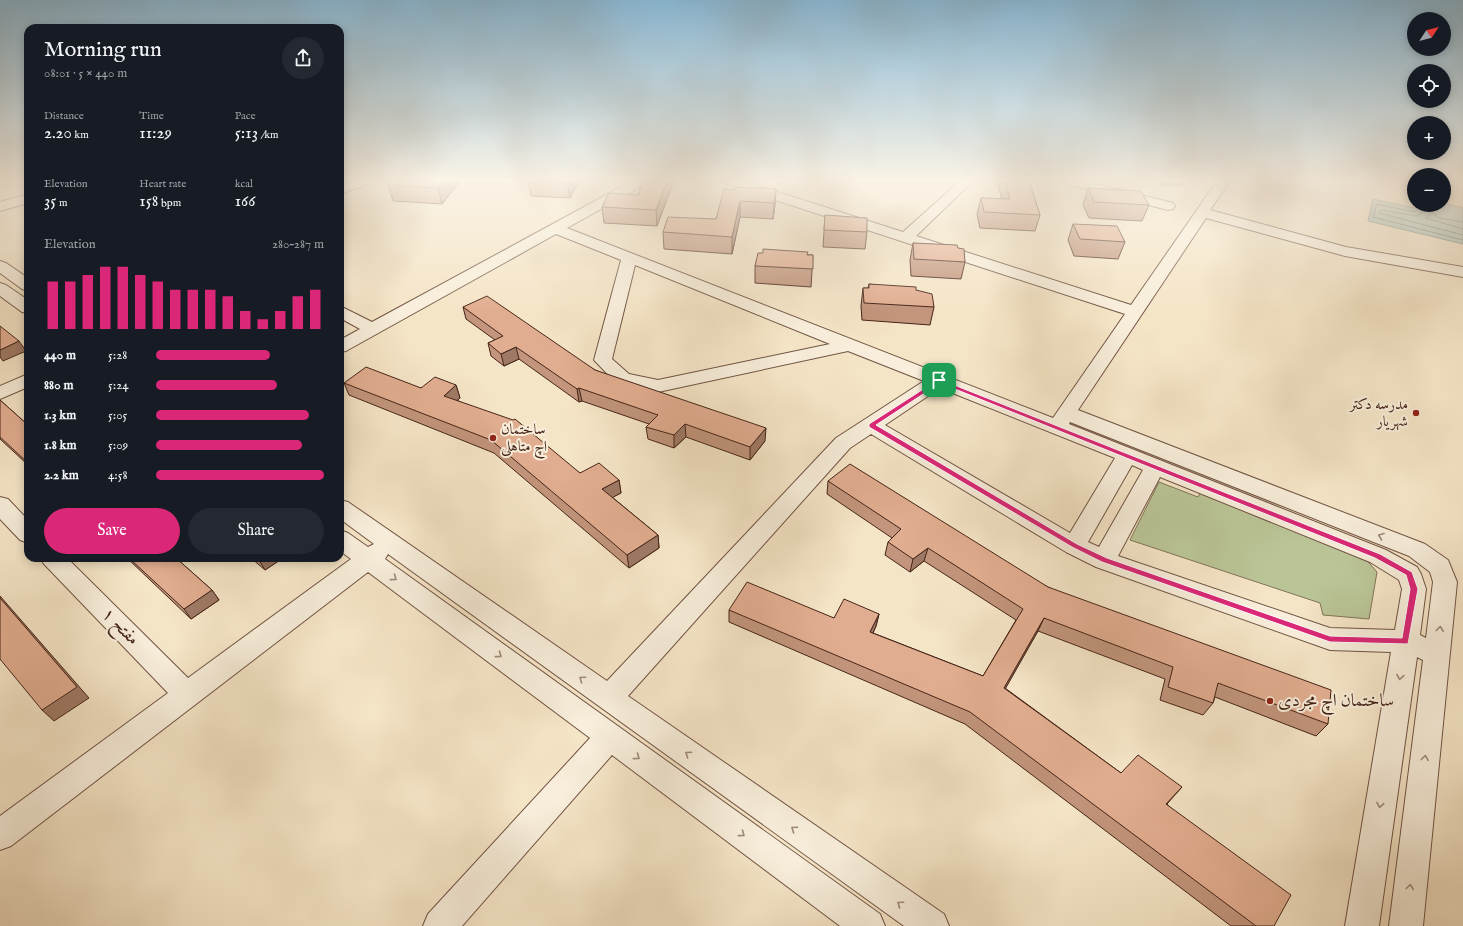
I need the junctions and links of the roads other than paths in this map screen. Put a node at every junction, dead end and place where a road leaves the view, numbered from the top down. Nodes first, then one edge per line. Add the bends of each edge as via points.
1 (562, 224) edge
2 (876, 224) edge
3 (880, 224) edge
4 (920, 224) edge
5 (1193, 224) edge
6 (1246, 224) edge
7 (555, 228) junction
8 (909, 234) junction
9 (629, 258) junction
10 (0, 266) edge
11 (1463, 272) edge
12 (24, 283) edge
13 (0, 288) edge
14 (24, 305) edge
15 (1137, 307) junction
16 (344, 314) edge
17 (372, 330) junction
18 (344, 345) edge
19 (849, 345) junction
20 (939, 380) junction
21 (24, 382) edge
22 (0, 393) edge
23 (1061, 420) junction
24 (871, 425) junction
25 (1128, 455) junction
26 (1155, 467) junction
27 (0, 505) edge
28 (344, 513) edge
29 (24, 530) edge
30 (344, 540) edge
31 (1074, 546) junction
32 (379, 552) junction
33 (1104, 560) junction
34 (56, 562) edge
35 (1440, 567) junction
36 (1409, 574) junction
37 (1406, 641) junction
38 (1437, 654) junction
39 (187, 695) junction
40 (609, 698) junction
41 (610, 737) junction
42 (0, 835) edge
43 (440, 926) edge
44 (868, 926) edge
45 (932, 926) edge
46 (1362, 926) edge
47 (1406, 926) edge

1 - 7 street
2 - 8 street
3 - 8 street
4 - 8 street
5 - 15 street
6 - 11 street via 1345,251
7 - 9 street
7 - 17 street
8 - 15 street
9 - 19 street
9 - 19 street via 603,360 623,379 658,386
10 - 12 street
13 - 14 street
15 - 23 street
16 - 17 street
17 - 18 street
19 - 20 street
20 - 23 street
20 - 24 street
21 - 22 street
23 - 25 street
35 -> 23 street via 1417,550
24 - 31 street
24 - 40 street via 843,443
25 - 26 street
25 - 31 street
26 - 33 street
26 - 36 street via 1378,556
27 - 29 street
28 - 32 street
30 - 32 street
31 - 33 street
32 - 39 street
40 -> 32 street
32 -> 41 street
33 - 37 street via 1330,639
34 - 39 street, مفتح ۱
35 - 36 street
38 -> 35 street via 1445,582
36 - 37 street via 1414,589
37 - 38 street
37 -> 46 street
47 -> 38 street
39 - 42 street
45 -> 40 street
41 - 43 street
41 -> 44 street

